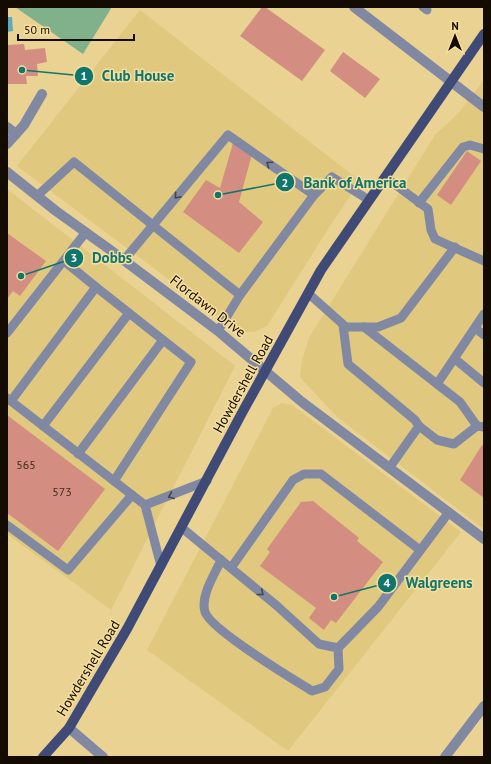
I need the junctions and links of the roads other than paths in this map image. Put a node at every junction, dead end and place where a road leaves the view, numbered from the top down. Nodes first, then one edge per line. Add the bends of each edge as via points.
1 (354, 7) edge
2 (484, 34) edge
3 (452, 81) junction
4 (42, 94) dead end
5 (484, 108) edge
6 (7, 127) edge
7 (16, 134) junction
8 (7, 144) edge
9 (484, 149) edge
10 (7, 172) edge
11 (385, 177) junction
12 (314, 195) junction
13 (38, 196) junction
14 (369, 200) junction
15 (419, 203) junction
16 (153, 226) junction
17 (86, 232) junction
18 (455, 247) junction
19 (124, 260) junction
20 (64, 261) junction
21 (484, 261) edge
22 (96, 287) junction
23 (309, 294) junction
24 (240, 295) junction
25 (129, 313) junction
26 (484, 314) edge
27 (343, 325) junction
28 (364, 327) junction
29 (475, 328) junction
30 (218, 331) junction
31 (7, 334) edge
32 (484, 335) edge
33 (163, 340) junction
34 (454, 359) junction
35 (266, 370) junction
36 (484, 383) edge
37 (437, 384) junction
38 (9, 400) edge
39 (43, 426) junction
40 (419, 426) junction
41 (481, 426) edge
42 (78, 454) junction
43 (390, 466) junction
44 (114, 481) junction
45 (207, 482) junction
46 (132, 495) junction
47 (145, 505) junction
48 (449, 512) junction
49 (7, 525) edge
50 (182, 528) junction
51 (484, 539) edge
52 (420, 550) junction
53 (221, 560) junction
54 (161, 566) junction
55 (231, 568) junction
56 (338, 648) junction
57 (484, 706) edge
58 (68, 728) junction
59 (43, 757) edge
60 (103, 757) edge
61 (445, 757) edge

1 - 3 street
2 - 3 main road, Howdershell Road
3 - 5 street
3 - 11 main road, Howdershell Road
4 - 7 street
6 - 7 street
7 - 8 street
9 - 15 lane via 470,145 463,147
10 - 13 street, Flordawn Drive
11 - 14 main road, Howdershell Road
11 - 15 lane
12 - 14 lane via 332,177
12 -> 16 lane via 228,135
12 - 24 lane
13 - 16 lane via 74,162
13 - 17 street, Flordawn Drive
14 - 23 main road, Howdershell Road
15 - 18 lane via 428,209 432,235 435,239
16 - 19 lane
16 - 24 lane
17 - 19 street, Flordawn Drive
17 - 20 lane
18 - 21 lane
18 - 28 lane via 401,318 378,327
19 - 30 street, Flordawn Drive
20 - 22 lane
20 - 31 lane
22 - 25 lane
22 - 38 lane
23 - 27 lane
23 - 35 main road, Howdershell Road
24 - 30 lane
25 - 33 lane
25 - 39 lane
26 - 29 lane
27 - 28 lane
27 - 40 lane via 348,364
28 - 37 lane
29 - 32 lane
29 - 34 lane
30 - 35 street, Flordawn Drive
33 - 42 lane
33 - 44 lane via 191,362
34 - 36 lane
34 - 37 lane
35 - 43 street, Flordawn Drive via 302,402
35 - 45 main road, Howdershell Road
37 - 41 lane via 460,402
38 - 39 lane
39 - 42 lane
40 - 41 lane via 437,440 454,444
40 - 43 lane
42 - 44 lane
43 - 48 street, Flordawn Drive
44 - 46 lane
45 -> 47 lane
45 - 50 main road, Howdershell Road
46 - 47 lane
46 - 49 lane via 68,570
47 - 54 lane
48 - 51 street, Flordawn Drive
48 - 52 lane
50 - 53 lane
50 - 54 main road, Howdershell Road
52 - 55 lane via 322,474 304,474 293,480
52 - 56 lane via 378,607
53 - 55 lane
53 - 56 lane via 205,596 205,612 213,624 312,692 325,687 339,669
54 - 58 main road, Howdershell Road via 128,629
55 -> 56 lane via 276,604 319,644
57 - 61 street
58 - 59 main road, Howdershell Road
58 - 60 street

